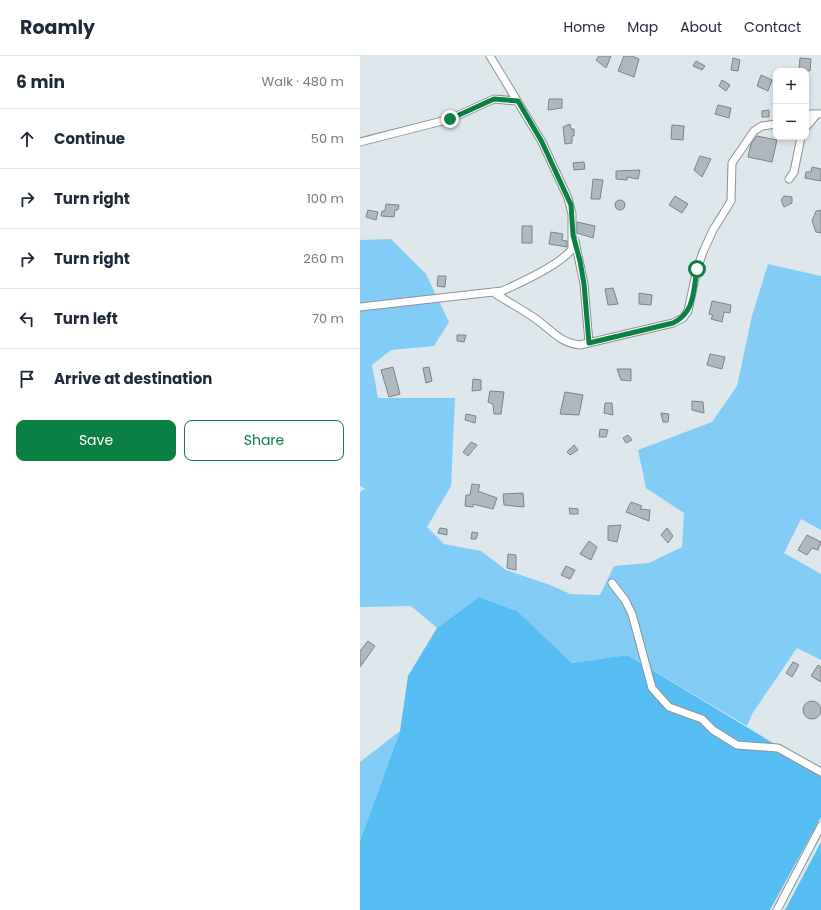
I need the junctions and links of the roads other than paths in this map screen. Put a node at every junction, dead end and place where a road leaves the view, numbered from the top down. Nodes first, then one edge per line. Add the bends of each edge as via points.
1 (490, 56) edge
2 (518, 101) junction
3 (819, 114) edge
4 (773, 124) edge
5 (809, 124) edge
6 (800, 140) edge
7 (360, 142) edge
8 (789, 179) dead end
9 (573, 235) junction
10 (492, 292) junction
11 (360, 307) edge
12 (589, 343) junction
13 (612, 583) dead end
14 (821, 772) edge
15 (821, 826) edge
16 (776, 910) edge

1 - 2 street
2 - 7 street via 494,99 450,119
2 - 9 street via 542,142 568,198
3 - 5 street
4 - 12 street via 762,126 754,131 732,163 731,201 703,252 688,311 683,318 673,323
6 - 8 street via 794,172
9 - 10 street via 570,252 522,283
9 - 12 street via 582,276
10 - 11 street
10 - 12 street via 534,318 557,338 580,346
13 - 14 street via 632,614 652,688 669,707 702,719 713,730 737,745 778,748
15 - 16 street

